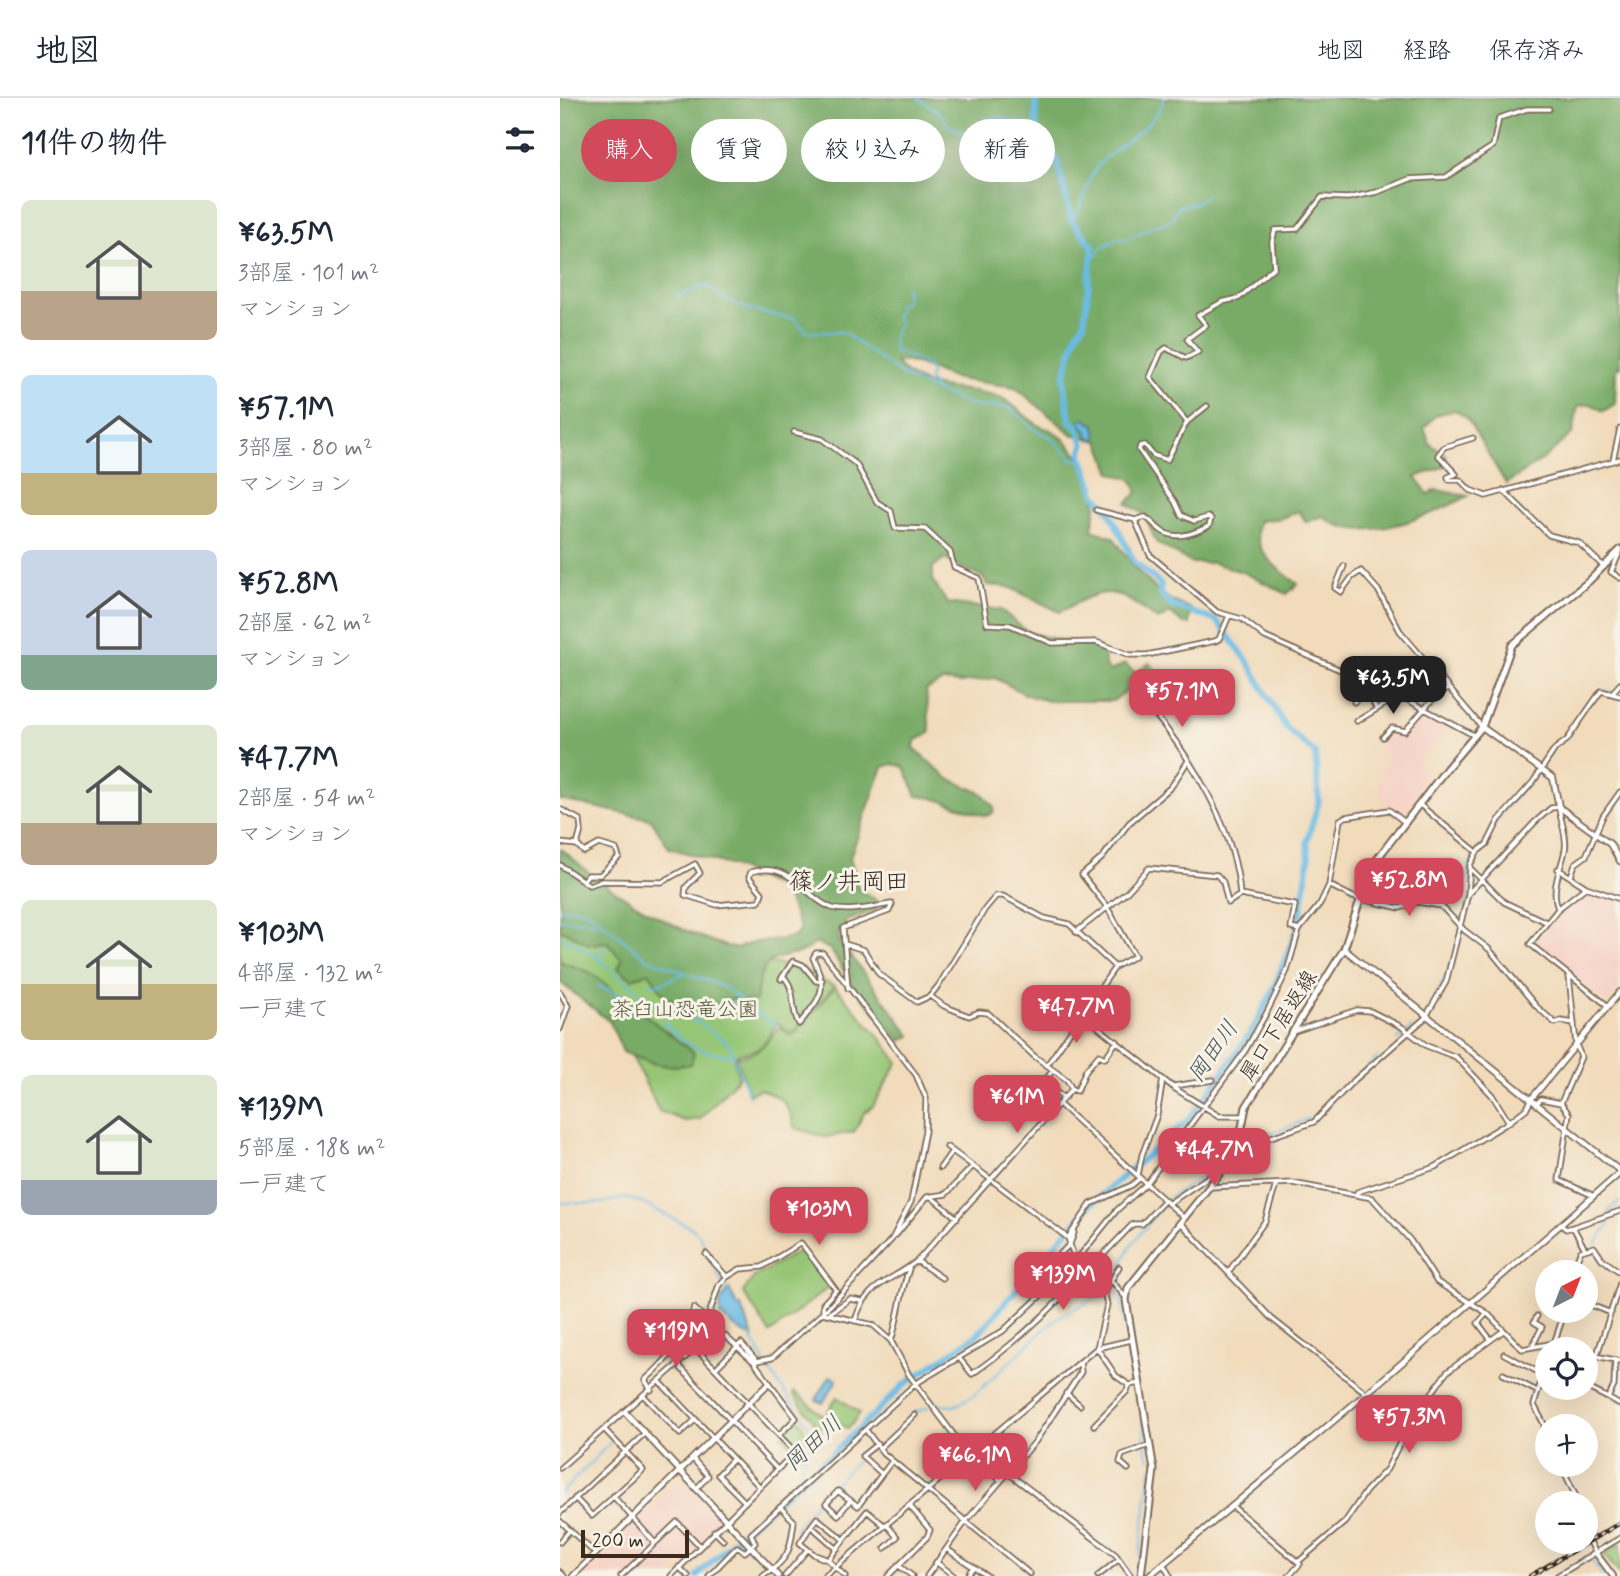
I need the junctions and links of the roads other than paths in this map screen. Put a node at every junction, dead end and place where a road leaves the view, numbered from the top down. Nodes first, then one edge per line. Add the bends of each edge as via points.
1 (1549, 109) dead end
2 (1207, 406) dead end
3 (1187, 422) junction
4 (1620, 429) edge
5 (794, 432) dead end
6 (1473, 438) dead end
7 (1620, 458) edge
8 (1613, 460) junction
9 (1503, 490) junction
10 (1096, 510) dead end
11 (1135, 520) junction
12 (1620, 551) edge
13 (1344, 566) dead end
14 (1604, 567) junction
15 (1620, 578) edge
16 (1229, 616) junction
17 (1439, 677) junction
18 (1620, 684) edge
19 (1373, 685) junction
20 (1450, 690) junction
21 (1388, 691) junction
22 (1613, 692) junction
23 (1400, 696) junction
24 (1620, 696) edge
25 (1354, 702) dead end
26 (1424, 708) junction
27 (1376, 709) junction
28 (1154, 713) dead end
29 (1357, 720) dead end
30 (1482, 727) junction
31 (1475, 736) junction
32 (1383, 737) dead end
33 (1188, 761) junction
34 (1541, 768) junction
35 (1620, 792) edge
36 (1420, 805) junction
37 (1559, 807) junction
38 (560, 809) edge
39 (1406, 823) junction
40 (1595, 833) junction
41 (560, 843) edge
42 (577, 845) junction
43 (1476, 852) junction
44 (1620, 862) edge
45 (560, 865) edge
46 (1470, 868) junction
47 (1558, 869) junction
48 (1570, 876) junction
49 (1482, 880) junction
50 (583, 881) junction
51 (1329, 885) junction
52 (1586, 887) junction
53 (1468, 894) junction
54 (1240, 895) junction
55 (1620, 899) edge
56 (1361, 900) junction
57 (1107, 907) junction
58 (1558, 909) junction
59 (1547, 922) junction
60 (1462, 927) junction
61 (1300, 930) junction
62 (1076, 932) junction
63 (844, 944) junction
64 (1344, 950) junction
65 (1115, 967) junction
66 (1569, 976) junction
67 (821, 981) junction
68 (848, 990) junction
69 (560, 992) edge
70 (1620, 992) edge
71 (930, 996) junction
72 (1608, 1006) junction
73 (1085, 1011) junction
74 (1427, 1016) junction
75 (1574, 1023) junction
76 (560, 1029) edge
77 (1295, 1031) junction
78 (1407, 1031) junction
79 (1117, 1041) junction
80 (1576, 1044) junction
81 (1047, 1065) junction
82 (1053, 1070) junction
83 (1163, 1079) junction
84 (1213, 1080) dead end
85 (1172, 1086) junction
86 (1072, 1089) junction
87 (1064, 1098) junction
88 (1532, 1098) junction
89 (1537, 1102) junction
90 (1561, 1103) junction
91 (1060, 1105) junction
92 (1203, 1106) junction
93 (1243, 1116) junction
94 (1509, 1122) junction
95 (1565, 1125) junction
96 (1237, 1149) junction
97 (973, 1166) junction
98 (940, 1168) dead end
99 (1620, 1172) edge
100 (1139, 1177) junction
101 (992, 1181) junction
102 (1147, 1183) junction
103 (1276, 1185) junction
104 (1208, 1188) junction
105 (1355, 1193) junction
106 (930, 1196) junction
107 (1594, 1196) junction
108 (1166, 1202) junction
109 (1620, 1211) edge
110 (957, 1218) junction
111 (1182, 1219) junction
112 (1561, 1225) junction
113 (1573, 1227) junction
114 (1074, 1232) junction
115 (1068, 1238) junction
116 (892, 1239) junction
117 (1070, 1244) junction
118 (1585, 1249) junction
119 (708, 1254) dead end
120 (1574, 1260) edge
121 (917, 1261) junction
122 (1075, 1261) junction
123 (909, 1267) junction
124 (1119, 1267) dead end
125 (1070, 1268) junction
126 (1229, 1271) junction
127 (1620, 1272) edge
128 (942, 1278) dead end
129 (1080, 1278) junction
130 (724, 1280) junction
131 (1113, 1282) junction
132 (1620, 1283) edge
133 (1030, 1284) dead end
134 (1105, 1292) junction
135 (1126, 1298) junction
136 (862, 1301) junction
137 (1473, 1301) junction
138 (1598, 1308) edge
139 (823, 1313) junction
140 (829, 1313) junction
141 (1487, 1313) junction
142 (1611, 1313) junction
143 (707, 1320) junction
144 (855, 1321) junction
145 (1536, 1323) edge
146 (1503, 1331) junction
147 (683, 1335) junction
148 (1132, 1339) junction
149 (1491, 1340) junction
150 (891, 1341) junction
151 (735, 1346) junction
152 (1533, 1346) joint
153 (696, 1348) junction
154 (1097, 1348) junction
155 (1598, 1351) edge
156 (1504, 1354) dead end
157 (959, 1357) junction
158 (1598, 1357) edge
159 (1618, 1361) edge
160 (1080, 1362) junction
161 (679, 1366) junction
162 (716, 1368) junction
163 (1535, 1369) edge
164 (1503, 1374) dead end
165 (660, 1382) junction
166 (769, 1383) junction
167 (915, 1383) junction
168 (1140, 1383) junction
169 (1129, 1385) junction
170 (650, 1390) junction
171 (1535, 1390) edge
172 (1066, 1393) junction
173 (1598, 1393) edge
174 (1366, 1394) junction
175 (644, 1396) junction
176 (1608, 1398) junction
177 (750, 1403) junction
178 (1080, 1405) dead end
179 (1620, 1405) edge
180 (625, 1412) junction
181 (915, 1415) dead end
182 (732, 1419) junction
183 (695, 1420) junction
184 (1094, 1425) dead end
185 (605, 1430) junction
186 (866, 1430) junction
187 (645, 1433) junction
188 (779, 1435) junction
189 (713, 1438) junction
190 (1151, 1444) junction
191 (878, 1446) junction
192 (625, 1451) junction
193 (968, 1456) junction
194 (693, 1459) junction
195 (733, 1459) junction
196 (892, 1461) junction
197 (560, 1468) edge
198 (777, 1469) junction
199 (1128, 1469) dead end
200 (681, 1471) junction
201 (1008, 1473) junction
202 (882, 1474) junction
203 (1001, 1481) junction
204 (759, 1486) junction
205 (695, 1489) junction
206 (927, 1490) junction
207 (613, 1496) junction
208 (575, 1498) junction
209 (744, 1501) junction
210 (850, 1501) junction
211 (909, 1505) junction
212 (1232, 1506) junction
213 (780, 1507) junction
214 (560, 1513) edge
215 (632, 1517) junction
216 (726, 1519) junction
217 (560, 1521) edge
218 (966, 1521) junction
219 (886, 1525) junction
220 (811, 1526) junction
221 (570, 1530) junction
222 (714, 1531) junction
223 (794, 1536) junction
224 (1620, 1538) edge
225 (843, 1539) junction
226 (723, 1540) dead end
227 (560, 1542) edge
228 (655, 1543) junction
229 (800, 1543) junction
230 (700, 1546) junction
231 (751, 1548) junction
232 (836, 1548) junction
233 (885, 1548) dead end
234 (947, 1549) junction
235 (807, 1550) junction
236 (1598, 1550) edge
237 (596, 1554) junction
238 (1592, 1554) edge
239 (1596, 1554) edge
240 (828, 1560) junction
241 (1118, 1560) junction
242 (936, 1562) junction
243 (1163, 1564) junction
244 (1300, 1564) dead end
245 (898, 1565) junction
246 (679, 1567) junction
247 (836, 1567) junction
248 (973, 1567) junction
249 (772, 1570) junction
250 (560, 1572) edge
251 (1030, 1575) edge
252 (564, 1576) edge
253 (573, 1576) edge
254 (621, 1576) edge
255 (671, 1576) edge
256 (688, 1576) edge
257 (709, 1576) edge
258 (763, 1576) edge
259 (778, 1576) edge
260 (785, 1576) edge
261 (825, 1576) edge
262 (845, 1576) edge
263 (888, 1576) edge
264 (912, 1576) edge
265 (927, 1576) edge
266 (954, 1576) edge
267 (967, 1576) edge
268 (987, 1576) edge
269 (1098, 1576) edge
270 (1131, 1576) edge
271 (1141, 1576) edge
272 (1149, 1576) edge
273 (1170, 1576) edge
274 (1289, 1576) edge
275 (1556, 1576) edge
276 (1612, 1576) edge

1 - 3 street via 1527,109 1500,118 1493,146 1446,177 1410,179 1348,198 1322,197 1297,229 1275,230 1273,267 1239,299 1198,315 1206,325 1187,339 1198,352 1186,358 1166,348 1161,352 1150,377
2 - 3 street
3 - 11 street via 1167,460 1153,455 1145,445 1139,450 1181,515 1194,521 1208,517 1211,523 1190,535 1175,536 1145,517
4 - 8 street
5 - 16 street via 822,439 856,464 874,498 891,511 895,528 925,529 950,552 954,567 979,578 987,624 1010,625 1052,643 1096,642 1130,655 1147,655 1215,641
6 - 9 street via 1441,451 1439,460 1456,474 1449,480 1460,480 1486,496
7 - 8 street
8 - 9 street
9 - 14 street via 1549,535 1579,543
10 - 11 street
11 - 16 street via 1150,555 1217,612
12 - 14 main road, 犀口下居返線
12 - 15 street via 1611,572
13 - 17 street via 1335,588 1341,592 1362,572 1378,590 1400,631
14 - 30 main road, 犀口下居返線 via 1512,645
16 - 19 street
17 - 20 street
17 - 23 street via 1431,677
18 - 22 street
19 - 21 street
19 - 25 street
20 - 26 street via 1439,692
20 - 30 street
21 - 23 street
21 - 27 street via 1373,702
22 - 24 street
22 - 34 street via 1601,691
23 - 26 street
23 - 27 street
26 - 31 street
26 - 32 street via 1405,731 1392,728
27 - 29 street
28 - 33 street
30 - 31 main road, 犀口下居返線
30 - 34 street
31 - 36 main road, 犀口下居返線
33 - 54 street via 1223,820
33 - 57 street via 1171,787 1129,823 1082,875
34 - 37 street via 1553,778
34 - 43 street via 1499,820 1487,844
35 - 40 street
36 - 39 main road, 犀口下居返線
36 - 43 street
37 - 40 street
37 - 47 street via 1566,848
37 - 49 street via 1535,822
38 - 42 street via 580,820
39 - 51 street via 1389,810 1340,820
39 - 56 main road, 犀口下居返線 via 1371,867
40 - 44 street via 1610,844
40 - 48 street via 1586,856 1575,864
41 - 42 street
42 - 50 street via 584,852 599,844 616,849 619,857 600,875
43 - 46 street
45 - 50 street
46 - 49 street
46 - 53 street
47 - 48 street
47 - 58 street
48 - 52 street
49 - 53 street
49 - 59 street via 1504,902
50 - 63 street via 589,885 662,882 692,864 700,873 686,887 685,895 717,905 759,901 762,893 749,877 760,870 785,874 830,907 892,904 889,911 843,928
51 - 56 street
51 - 61 street
52 - 55 street
52 - 58 street
53 - 60 street
54 - 57 street via 1228,903 1217,875 1149,868
54 - 61 street via 1295,905 1293,929
56 - 60 street via 1400,908 1418,902 1441,906
56 - 64 main road, 犀口下居返線
57 - 62 street
57 - 65 street via 1135,956
58 - 59 street
59 - 66 street via 1530,944
60 - 74 street via 1446,982
60 - 75 street via 1489,949 1555,1023
61 - 92 street via 1267,1012 1245,1051
62 - 65 street
62 - 71 street via 1019,902 996,897
63 - 68 street
63 - 71 street via 864,950 879,974 917,1002
64 - 74 street
64 - 77 main road, 犀口下居返線
65 - 73 street
66 - 72 street
66 - 75 street
67 - 67 street via 793,961 782,977 793,989 793,1011 799,1024 818,999
67 - 68 street via 813,957 820,952
68 - 116 street via 905,1059 926,1098 915,1186
69 - 76 street via 568,1006
70 - 72 street
71 - 81 street via 969,1016 988,1013
72 - 80 street
73 - 79 street
73 - 81 street
74 - 78 street
74 - 88 street
75 - 80 street
77 - 78 street via 1364,1010
77 - 93 main road, 犀口下居返線
78 - 94 street via 1437,1051 1456,1057 1492,1095
78 - 96 street via 1314,1122
79 - 83 street
79 - 86 street via 1105,1058 1099,1055 1086,1070 1077,1091
80 - 88 street
80 - 90 street via 1579,1065
81 - 82 street
82 - 86 street
82 - 87 street via 1043,1083
83 - 85 street
83 - 100 street
84 - 85 street
85 - 92 street
86 - 87 street
87 - 91 street
88 - 89 street
88 - 94 street
89 - 90 street
89 - 95 street
90 - 95 street via 1569,1114
91 - 100 street
91 - 101 street
92 - 93 street via 1219,1116
92 - 102 street
93 - 96 main road, 犀口下居返線
94 - 105 street via 1435,1167
95 - 99 street
95 - 107 street via 1559,1180
96 - 104 main road, 犀口下居返線
96 - 108 street via 1217,1171
97 - 98 street via 949,1149
97 - 101 street
97 - 106 street via 946,1194
99 - 107 street
100 - 102 street
100 - 114 street via 1132,1185 1091,1204
101 - 110 street
101 - 115 street
102 - 108 street
102 - 122 street via 1117,1210
103 - 104 street
103 - 105 street via 1292,1183 1332,1193
103 - 126 street via 1265,1221
104 - 111 main road, 犀口下居返線
105 - 137 street via 1378,1203 1437,1282
106 - 110 street
106 - 116 street
107 - 112 street
108 - 111 street
108 - 129 street via 1142,1224 1133,1224
109 - 113 street
110 - 121 street
111 - 126 street
111 - 135 main road, 犀口下居返線 via 1132,1281
112 - 113 street
112 - 137 street
113 - 118 street
114 - 115 street
114 - 117 street
115 - 117 street
116 - 139 street
117 - 122 street
117 - 133 street
118 - 120 street
118 - 127 street via 1594,1247
119 - 130 street
121 - 123 street
121 - 128 street
122 - 125 street
123 - 136 street via 877,1284
123 - 150 street
124 - 131 street
125 - 129 street
125 - 157 street via 1003,1331
126 - 174 street via 1271,1318
129 - 134 street via 1099,1294
129 - 157 street via 1021,1336 972,1374
130 - 139 street via 740,1269 762,1267 801,1243 836,1290 823,1304
130 - 143 street
131 - 134 street
131 - 135 street
132 - 142 street
134 - 154 street via 1107,1305
135 - 148 main road
136 - 140 street via 850,1299
136 - 144 street
137 - 141 street
137 - 174 street
138 - 142 street
139 - 140 street
139 - 151 street via 764,1361 755,1359 743,1344
140 - 144 street
141 - 146 street
141 - 149 street via 1478,1323
142 - 155 street
143 - 147 street via 694,1308
143 - 151 street
144 - 150 street via 873,1325
145 - 152 street via 1542,1327
146 - 149 street
146 - 152 street via 1522,1349
147 - 153 street
147 - 170 street via 666,1362 645,1380
148 - 154 street
148 - 168 main road
149 - 212 street via 1447,1372 1408,1426 1387,1469 1345,1522 1298,1562
150 - 167 street
151 - 162 street
151 - 166 street
153 - 161 street
153 - 162 street
154 - 160 street
154 - 169 street via 1116,1376
156 - 163 street
157 - 167 street
158 - 159 street
159 - 176 street
160 - 172 street via 1080,1372
160 - 193 street
161 - 165 street
161 - 182 street
162 - 177 street
164 - 171 street
165 - 170 street
165 - 183 street
166 - 177 street
166 - 188 street via 796,1418
167 - 186 street
167 - 193 street
168 - 169 street
168 - 190 main road
169 - 184 street
170 - 175 street
172 - 178 street
172 - 201 street via 1035,1442
173 - 176 street
174 - 212 street
175 - 180 street
175 - 183 street via 680,1434
176 - 179 street
177 - 182 street
177 - 188 street
180 - 185 street
180 - 187 street
181 - 191 street
182 - 189 street
182 - 198 street
183 - 189 street
185 - 192 street
185 - 197 street
186 - 191 street
186 - 213 street
187 - 192 street
187 - 200 street
188 - 198 street via 795,1452
189 - 194 street
189 - 195 street
190 - 199 street via 1122,1455 1120,1462
190 - 271 main road via 1154,1470
191 - 196 street
191 - 202 street via 862,1456
192 - 207 street via 643,1470
192 - 208 street
193 - 203 street
193 - 206 street
194 - 200 street
194 - 205 street via 708,1476
195 - 204 street
195 - 209 street via 718,1475
196 - 202 street
196 - 206 street
198 - 204 street
200 - 205 street
200 - 215 street
201 - 203 street
201 - 241 street
202 - 210 street via 858,1506
203 - 218 street
204 - 209 street
205 - 216 street
206 - 211 street
206 - 218 street
207 - 208 street via 592,1516
207 - 215 street
208 - 214 street
209 - 216 street
210 - 210 street via 838,1491 826,1504 838,1515
211 - 219 street
211 - 245 street via 930,1530
212 - 243 street
213 - 223 street via 794,1521
213 - 231 street via 751,1534 755,1543
215 - 228 street
215 - 237 street
216 - 222 street
216 - 231 street
217 - 221 street
218 - 234 street
218 - 251 street
219 - 225 street via 867,1511
219 - 233 street via 897,1537
219 - 247 street
220 - 225 street via 817,1518
220 - 229 street
220 - 232 street
221 - 227 street
221 - 237 street
222 - 226 street
222 - 230 street
223 - 229 street
223 - 249 street via 784,1559
224 - 236 street
225 - 232 street
228 - 230 street via 677,1522
228 - 254 street
229 - 235 street
230 - 246 street
231 - 249 street
231 - 257 street via 746,1552 737,1547
232 - 240 street
234 - 242 street
234 - 248 street
235 - 240 street
235 - 260 street
237 - 253 street
238 - 275 street
239 - 276 street
240 - 247 street
241 - 269 street
241 - 270 street
242 - 265 street
242 - 266 street
243 - 272 street
243 - 273 street
244 - 274 street
245 - 263 street
245 - 264 street
246 - 255 street
246 - 256 street
247 - 261 street
247 - 262 street
248 - 267 street
248 - 268 street
249 - 258 street
249 - 259 street
250 - 252 street

